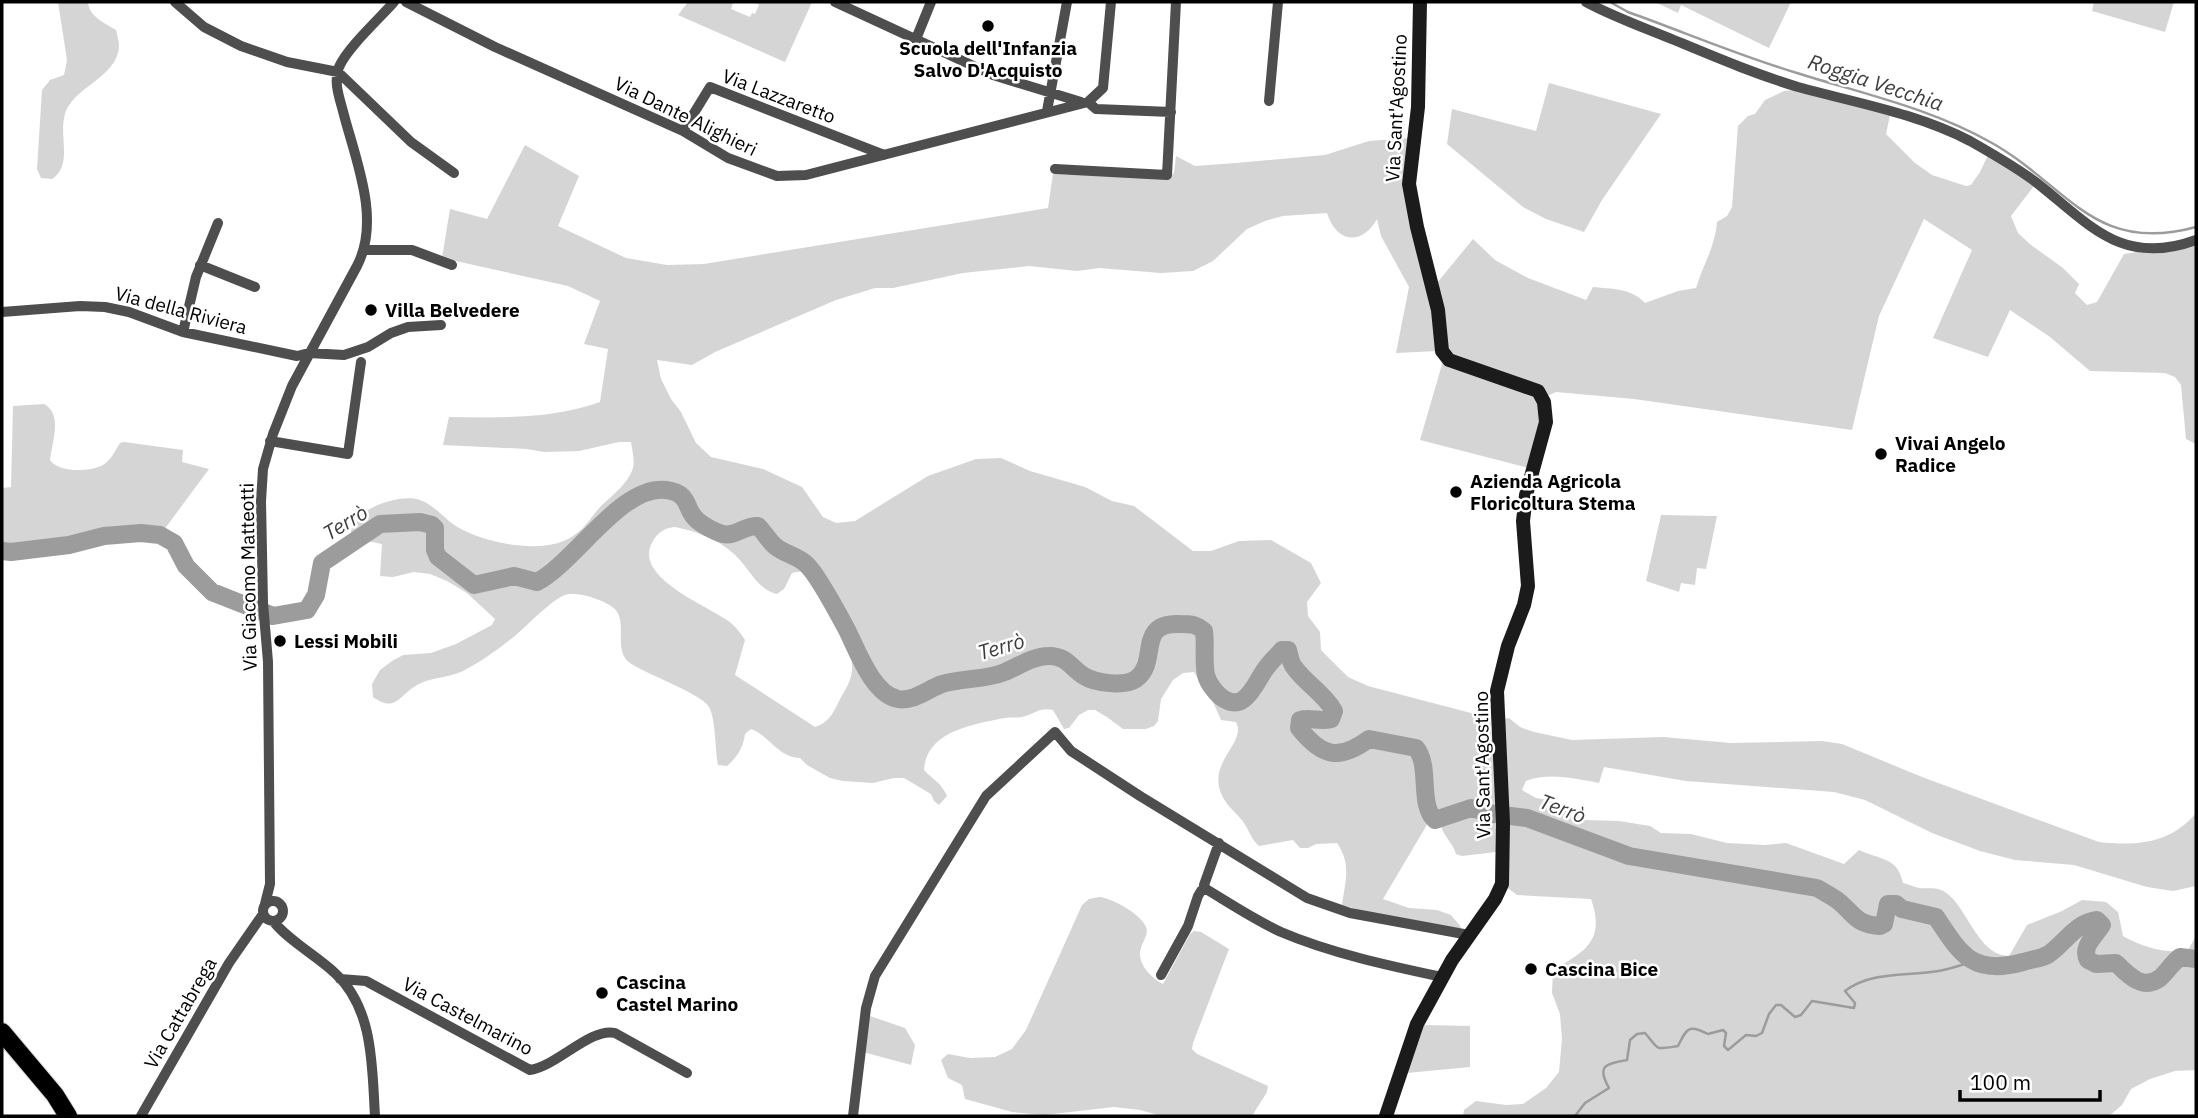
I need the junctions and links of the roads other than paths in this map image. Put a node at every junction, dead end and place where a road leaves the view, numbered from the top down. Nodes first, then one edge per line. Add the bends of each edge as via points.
1 (175, 2) edge
2 (394, 2) edge
3 (406, 2) edge
4 (835, 2) edge
5 (931, 2) edge
6 (1067, 2) edge
7 (1111, 2) edge
8 (1176, 2) edge
9 (1278, 2) edge
10 (1420, 2) edge
11 (1586, 2) edge
12 (916, 39) junction
13 (338, 72) junction
14 (1050, 93) junction
15 (1269, 101) dead end
16 (1086, 102) junction
17 (1047, 111) junction
18 (1171, 112) junction
19 (683, 131) junction
20 (884, 155) junction
21 (1055, 169) dead end
22 (454, 173) dead end
23 (218, 223) dead end
24 (2196, 240) edge
25 (364, 250) junction
26 (200, 265) junction
27 (452, 265) dead end
28 (256, 287) dead end
29 (2, 313) edge
30 (441, 325) dead end
31 (183, 332) junction
32 (309, 353) junction
33 (360, 362) dead end
34 (270, 442) junction
35 (1219, 843) junction
36 (270, 884) junction
37 (1206, 889) junction
38 (271, 915) junction
39 (1469, 935) junction
40 (1161, 975) dead end
41 (1442, 977) junction
42 (340, 979) junction
43 (2, 1032) edge
44 (687, 1073) dead end
45 (55, 1095) junction
46 (68, 1116) edge
47 (84, 1116) edge
48 (140, 1116) edge
49 (375, 1116) edge
50 (853, 1116) edge
51 (1386, 1116) edge

1 - 13 street via 204,27 240,46
2 - 13 street via 345,57
3 - 19 street, Via Dante Alighieri
4 - 12 street
5 - 12 street
6 - 14 street
7 - 16 street via 1103,88
8 - 18 street
9 - 15 street
10 - 39 street, Via Sant'Agostino via 1418,107 1409,184 1438,310 1442,351 1449,360 1538,391 1546,422 1523,521 1528,586 1497,691 1502,884
11 - 24 street via 1757,74 1953,133 2010,164 2082,223 2110,239 2148,248
12 - 14 street via 993,75
13 - 22 street via 411,142
13 - 25 street, Via Giacomo Matteotti via 339,97 365,203 368,230
14 - 16 street
14 - 17 street
16 - 17 street, Via Dante Alighieri
16 - 18 street via 1096,109
17 - 20 street, Via Dante Alighieri
18 - 21 street via 1167,175
19 - 20 street, Via Dante Alighieri via 728,158 777,176 806,175
19 - 20 street, Via Lazzaretto via 710,87
23 - 26 street
25 - 27 street via 412,250
25 - 32 street, Via Giacomo Matteotti
26 - 28 street
26 - 31 street
29 - 31 street, Via della Riviera via 105,307
30 - 32 street, Via della Riviera via 408,327 348,354
31 - 32 street, Via della Riviera via 291,355
32 - 34 street, Via Giacomo Matteotti
33 - 34 street via 348,454
34 - 36 street, Via Giacomo Matteotti via 261,494
35 - 37 street via 1203,881
35 - 39 street via 1307,898 1350,913
35 - 50 street via 1071,751 1055,732 986,796 875,976 866,1008
36 - 38 street, Via Giacomo Matteotti
36 - 38 street, Via Giacomo Matteotti via 283,909
37 - 40 street via 1198,896 1188,926
37 - 41 street via 1283,933
38 - 42 street
38 - 48 street, Via Cattabrega via 251,931 229,963
39 - 41 street, Via Sant'Agostino
41 - 51 street, Via Sant'Agostino via 1417,1024
42 - 44 street, Via Castelmarino via 366,981 530,1070 550,1064 605,1032 615,1033
42 - 49 street via 358,1003 365,1027
43 - 45 main road
45 - 46 main road
45 - 47 main road

